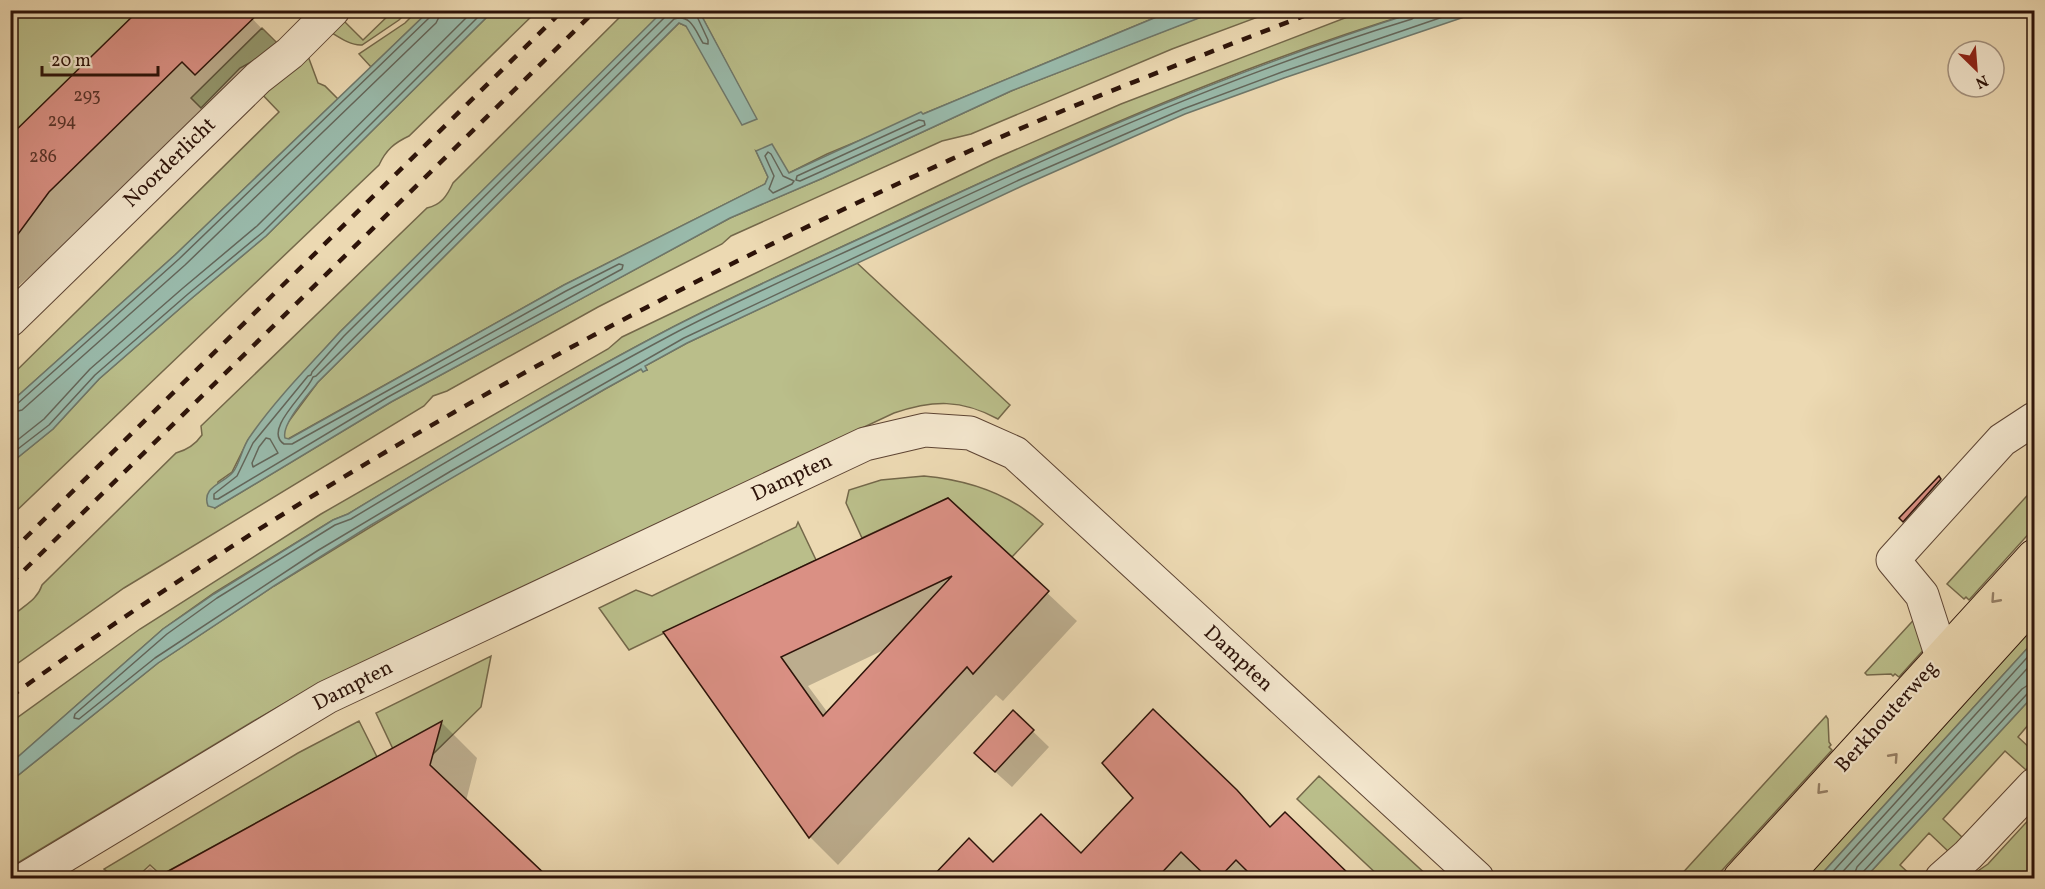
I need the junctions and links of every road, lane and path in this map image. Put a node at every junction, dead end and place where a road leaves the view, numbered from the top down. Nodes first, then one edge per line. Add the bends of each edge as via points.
1 (333, 10) edge
2 (10, 320) edge
3 (2034, 419) edge
4 (2034, 556) edge
5 (2034, 602) edge
6 (1942, 657) junction
7 (2034, 785) edge
8 (27, 879) edge
9 (1478, 879) edge
10 (1740, 879) edge
11 (1784, 879) edge
12 (1942, 879) edge

1 - 2 street, Noorderlicht
3 - 6 street via 2002,440 1893,560 1922,595
4 -> 6 main road, Berkhouterweg
11 -> 5 main road, Berkhouterweg
6 -> 10 main road, Berkhouterweg
7 - 12 street
8 - 9 street, Dampten via 327,697 865,444 925,430 970,433 1015,453

